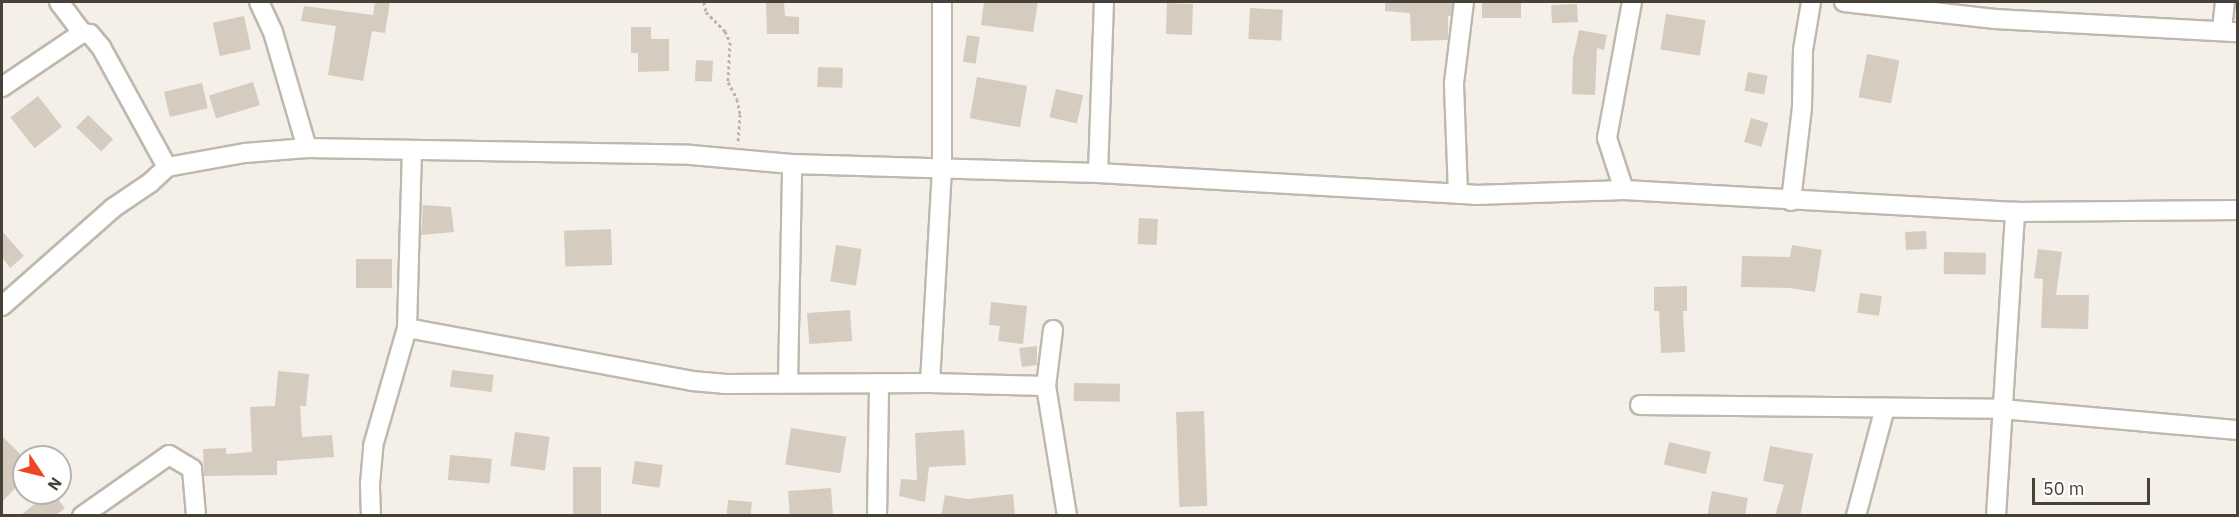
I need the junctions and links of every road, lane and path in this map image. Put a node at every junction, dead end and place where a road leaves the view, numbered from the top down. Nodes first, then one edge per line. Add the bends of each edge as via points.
1 (59, 2) edge
2 (260, 2) edge
3 (704, 2) edge
4 (942, 2) edge
5 (1104, 2) edge
6 (1464, 2) edge
7 (1632, 2) edge
8 (1811, 2) edge
9 (1844, 2) edge
10 (2225, 2) edge
11 (2230, 31) edge
12 (82, 33) junction
13 (2, 87) edge
14 (307, 148) junction
15 (412, 152) junction
16 (738, 159) junction
17 (792, 164) junction
18 (167, 167) junction
19 (942, 167) junction
20 (1098, 173) junction
21 (1624, 190) junction
22 (1458, 194) junction
23 (1791, 201) junction
24 (2238, 210) edge
25 (2015, 212) junction
26 (2, 306) edge
27 (407, 328) junction
28 (1053, 330) dead end
29 (788, 382) junction
30 (930, 383) junction
31 (879, 385) junction
32 (1046, 386) junction
33 (1640, 405) dead end
34 (1885, 408) junction
35 (2001, 408) junction
36 (2238, 430) edge
37 (82, 516) edge
38 (196, 516) edge
39 (371, 516) edge
40 (877, 516) edge
41 (1067, 516) edge
42 (1856, 516) edge
43 (1996, 516) edge

1 - 12 street
2 - 14 street via 273,32
3 - 16 path via 706,12 730,42 728,82 740,114
4 - 19 street
5 - 20 street
6 - 22 street via 1454,83
7 - 21 street via 1607,138
8 - 23 street via 1803,50 1802,107
9 - 11 street via 1995,19
10 - 11 street
12 - 13 street
12 - 18 street via 90,34 101,46
14 - 15 street
14 - 18 street via 245,153
15 - 16 street via 523,151
15 - 27 street
16 - 17 street
17 - 19 street
17 - 29 street
18 - 26 street via 113,208
19 - 20 street
19 - 30 street
20 - 22 street
21 - 22 street
21 - 23 street
23 - 25 street
24 - 25 street
25 - 35 street
27 - 29 street via 692,381
27 - 39 street via 373,446
28 - 32 street
29 - 31 street
30 - 31 street
30 - 32 street
31 - 40 street
32 - 41 street
33 - 34 street
34 - 35 street
34 - 42 street
35 - 36 street
35 - 43 street
37 - 38 street via 169,455 192,469

